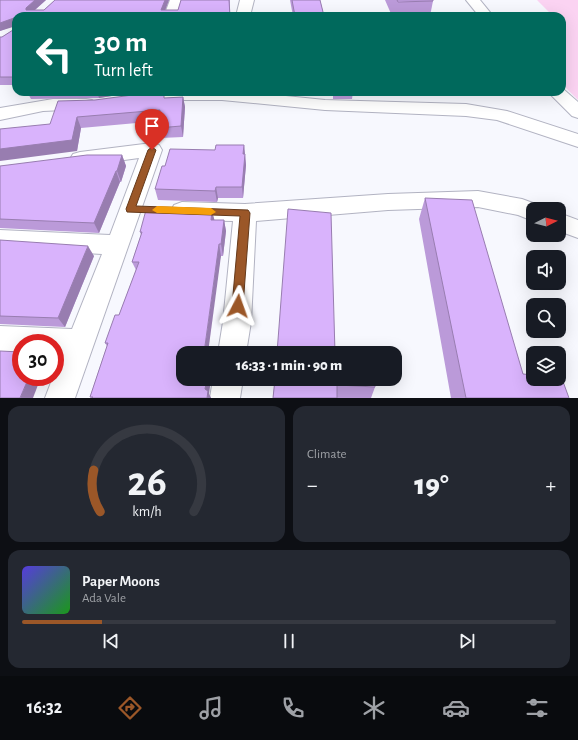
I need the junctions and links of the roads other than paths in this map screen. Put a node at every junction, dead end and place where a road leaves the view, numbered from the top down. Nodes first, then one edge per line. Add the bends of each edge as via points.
1 (177, 0) edge
2 (247, 0) edge
3 (473, 0) edge
4 (172, 12) edge
5 (244, 12) edge
6 (483, 12) edge
7 (158, 96) edge
8 (248, 96) edge
9 (561, 96) edge
10 (364, 99) edge
11 (578, 112) edge
12 (0, 114) edge
13 (578, 141) edge
14 (61, 161) edge
15 (131, 209) junction
16 (526, 209) edge
17 (245, 213) junction
18 (566, 225) edge
19 (578, 229) edge
20 (0, 239) edge
21 (118, 246) junction
22 (0, 339) edge
23 (80, 344) junction
24 (233, 346) edge
25 (227, 386) edge
26 (60, 398) edge
27 (225, 398) edge

1 - 4 street
2 - 5 street
3 - 6 street
7 - 12 street via 114,102 31,107
8 - 10 street via 325,105
9 - 11 street
10 - 13 street via 500,115
14 - 15 street via 152,150
15 - 17 street
15 - 21 street
16 - 17 street via 478,199 388,202
17 - 24 street
18 - 19 street
20 - 21 street
21 - 23 street
22 - 23 street
23 - 26 street
25 - 27 street

